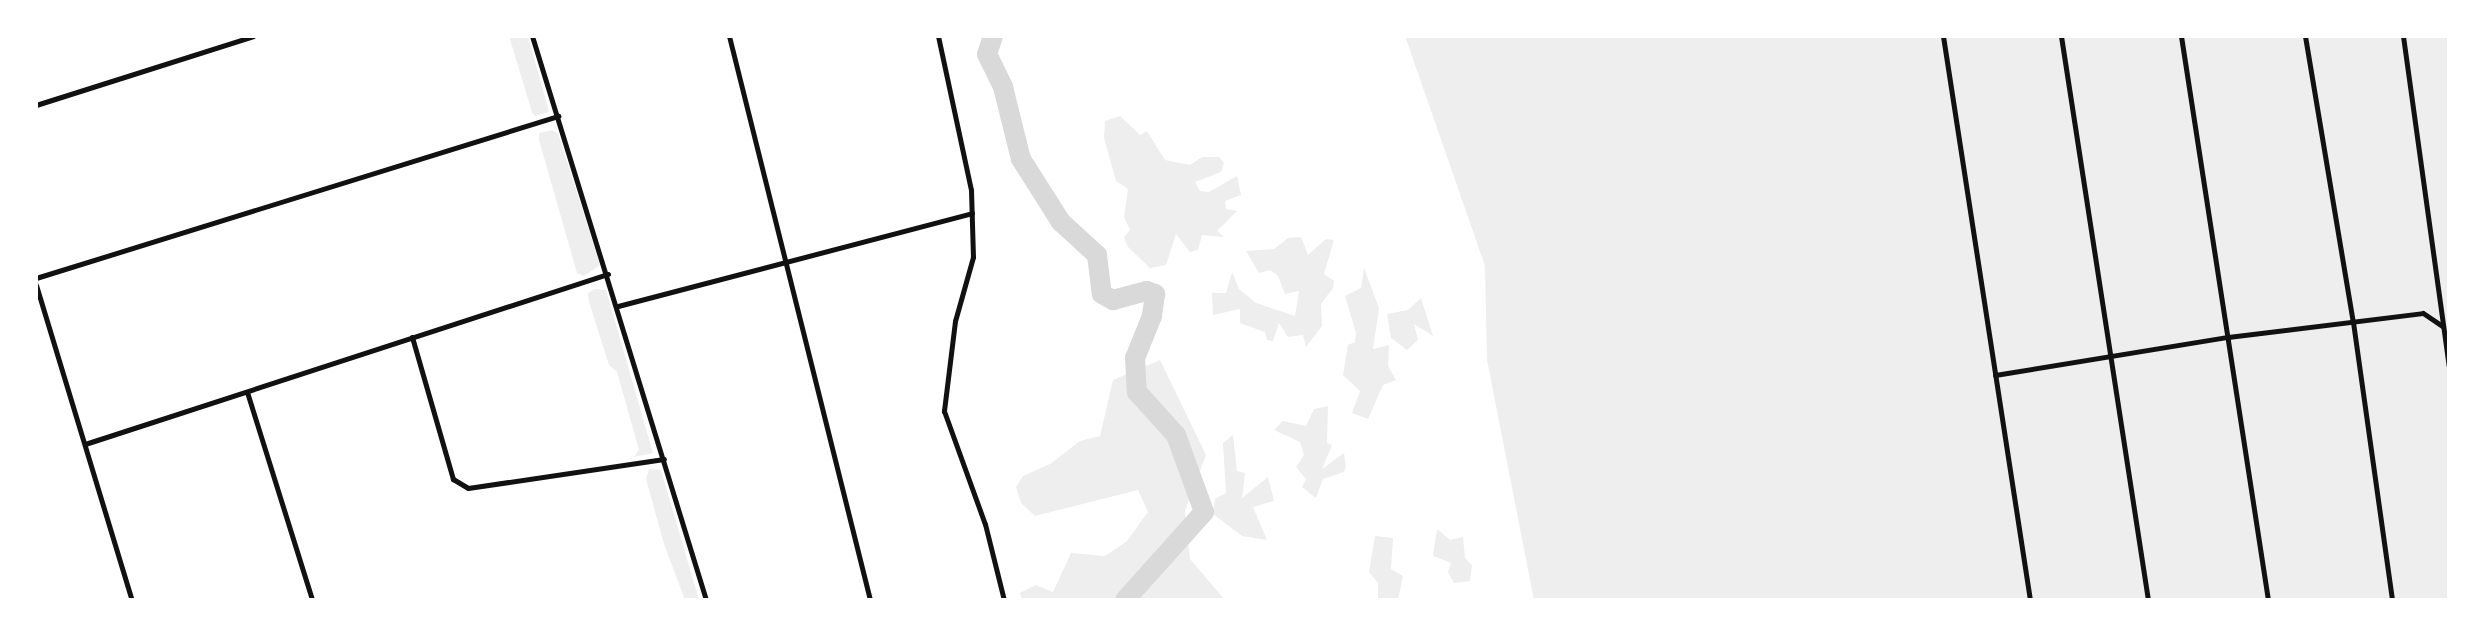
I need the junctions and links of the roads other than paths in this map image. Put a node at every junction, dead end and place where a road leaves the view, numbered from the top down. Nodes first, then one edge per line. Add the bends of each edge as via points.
1 (253, 36) edge
2 (532, 36) edge
3 (729, 36) edge
4 (938, 36) edge
5 (1943, 36) edge
6 (2061, 36) edge
7 (2181, 36) edge
8 (2305, 36) edge
9 (2403, 36) edge
10 (36, 105) edge
11 (558, 116) junction
12 (972, 213) junction
13 (785, 266) junction
14 (608, 274) junction
15 (36, 278) edge
16 (36, 285) edge
17 (618, 306) junction
18 (2353, 322) junction
19 (2442, 326) junction
20 (412, 337) junction
21 (2228, 337) junction
22 (2110, 356) junction
23 (2449, 366) edge
24 (1995, 375) junction
25 (247, 392) junction
26 (85, 444) junction
27 (664, 459) junction
28 (132, 600) edge
29 (312, 600) edge
30 (706, 600) edge
31 (870, 600) edge
32 (1004, 600) edge
33 (2030, 600) edge
34 (2148, 600) edge
35 (2268, 600) edge
36 (2392, 600) edge

1 - 10 street
2 - 11 street
3 - 13 street
4 - 12 street
5 - 24 street
6 - 22 street
7 - 21 street
8 - 18 street
9 - 19 street
11 - 14 street
11 - 15 street
12 - 13 street
12 - 32 street via 973,257 955,321 944,411 985,524
13 - 17 street
13 - 31 street
14 - 17 street
14 - 20 street
16 - 26 street
17 - 27 street
18 - 19 street via 2423,313
18 - 21 street
18 - 36 street
19 - 23 street
20 - 25 street
20 - 27 street via 453,479 468,488
21 - 22 street
21 - 35 street
22 - 24 street
22 - 34 street
24 - 33 street
25 - 26 street
25 - 29 street
26 - 28 street
27 - 30 street

